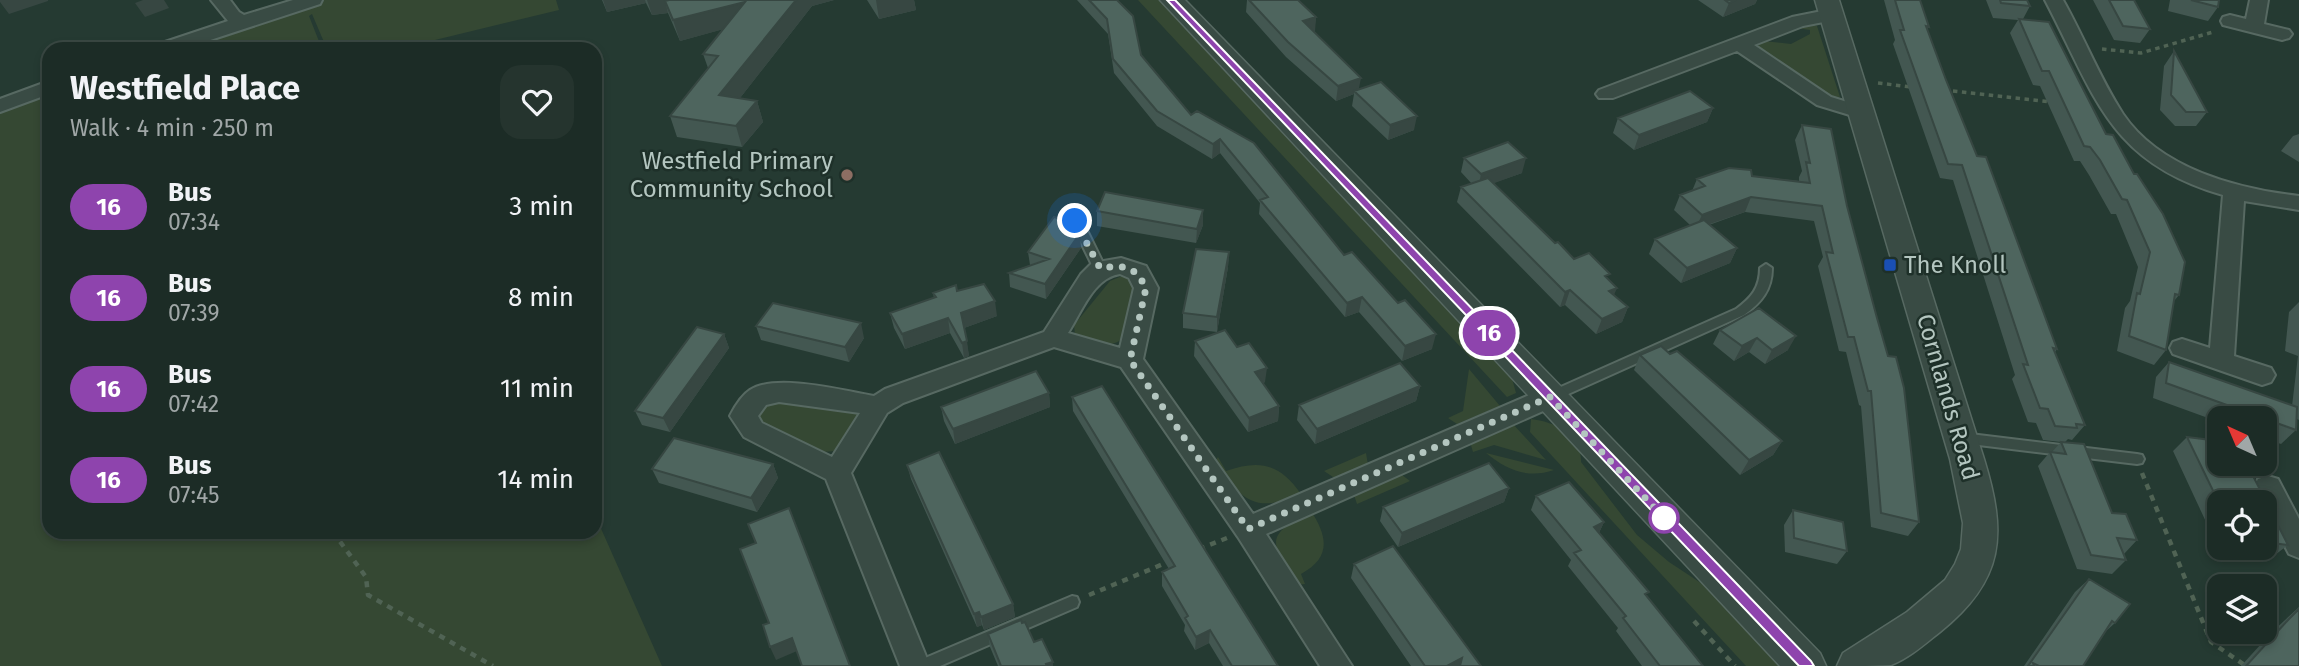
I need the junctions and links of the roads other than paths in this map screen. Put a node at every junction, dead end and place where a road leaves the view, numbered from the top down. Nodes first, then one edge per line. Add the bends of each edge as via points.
1 (220, 0) edge
2 (313, 0) edge
3 (1172, 0) edge
4 (2054, 0) edge
5 (2259, 0) edge
6 (1829, 7) edge
7 (243, 21) junction
8 (2230, 21) road end
9 (2254, 27) junction
10 (2282, 34) dead end
11 (185, 42) edge
12 (1740, 44) junction
13 (42, 90) edge
14 (1606, 94) dead end
15 (0, 106) edge
16 (1863, 113) junction
17 (2234, 191) junction
18 (2299, 203) edge
19 (1071, 210) dead end
20 (1100, 268) junction
21 (1766, 268) dead end
22 (1053, 338) junction
23 (2182, 348) dead end
24 (1130, 360) junction
25 (2221, 360) junction
26 (2262, 375) dead end
27 (1550, 397) junction
28 (878, 406) junction
29 (1961, 438) junction
30 (2137, 459) road end
31 (837, 472) junction
32 (2268, 486) dead end
33 (1248, 529) junction
34 (2299, 546) edge
35 (1072, 602) road end
36 (915, 666) edge
37 (923, 666) edge
38 (1337, 666) edge
39 (1805, 666) edge
40 (1857, 666) edge

1 - 7 street via 232,16
2 - 7 street
3 - 27 street
4 - 17 street via 2110,109 2132,137 2175,167
5 - 9 street
6 - 12 street
6 - 16 street, Cornlands Road
7 - 11 street
8 - 9 street
9 - 10 street
12 - 14 street
12 - 16 street via 1824,101
13 - 15 street
16 - 29 street, Cornlands Road
17 - 18 street
17 - 25 street
19 - 20 lane
20 - 22 street
20 - 24 street via 1122,265 1138,272 1146,288
21 - 27 lane via 1766,283 1756,300 1740,312
22 - 24 street
22 - 28 street via 894,396
23 - 25 street
24 - 33 street
25 - 26 street
27 - 33 street
27 - 39 street
28 - 31 street
28 - 31 street via 779,392 758,397 743,416 753,430
29 - 30 lane
29 - 40 street, Cornlands Road via 1981,524 1974,569 1962,589 1943,606
31 - 36 street
32 - 34 street
33 - 38 street
35 - 37 lane

